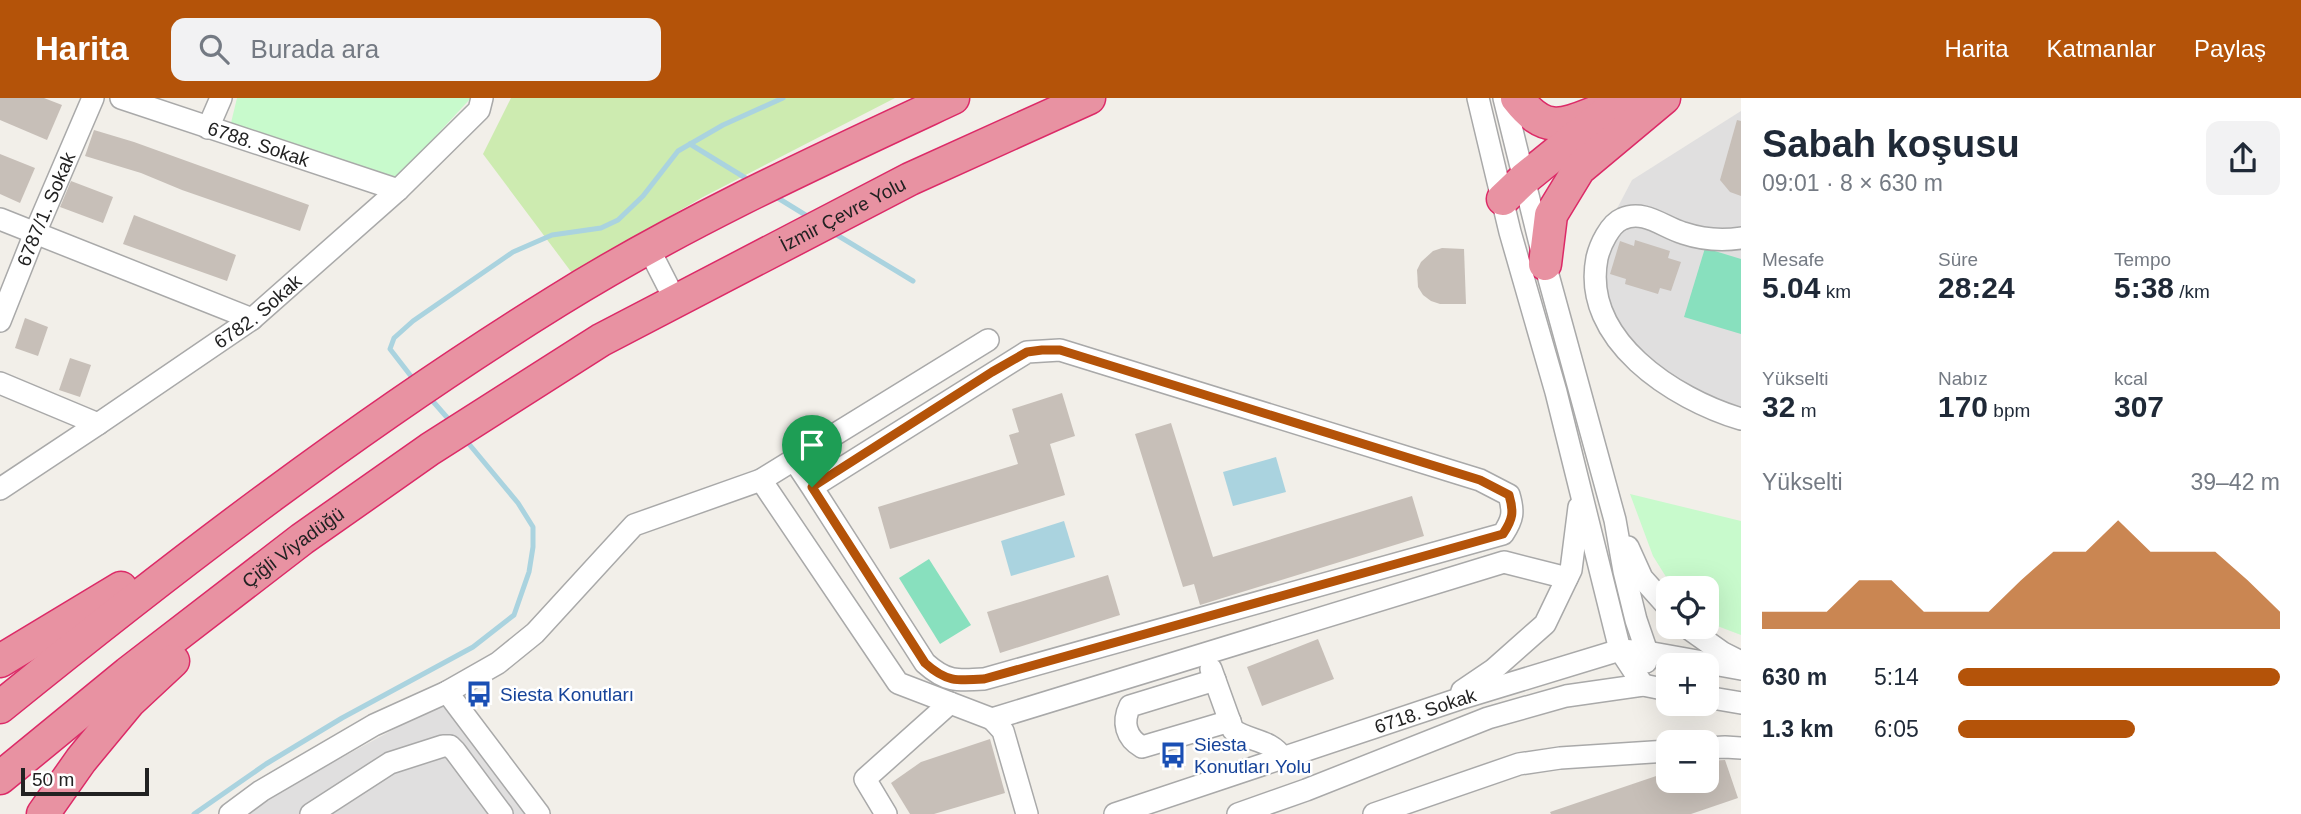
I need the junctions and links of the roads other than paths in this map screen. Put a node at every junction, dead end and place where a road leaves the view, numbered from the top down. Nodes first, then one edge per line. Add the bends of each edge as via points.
1 (93, 98) edge
2 (121, 98) edge
3 (221, 98) edge
4 (482, 98) edge
5 (953, 98) edge
6 (1089, 98) edge
7 (1478, 98) edge
8 (1504, 98) edge
9 (1517, 98) edge
10 (1664, 98) edge
11 (1620, 101) edge
12 (208, 128) junction
13 (1579, 169) junction
14 (398, 191) junction
15 (1518, 192) junction
16 (0, 219) edge
17 (35, 233) junction
18 (1741, 238) edge
19 (649, 249) junction
20 (1545, 264) junction
21 (675, 300) junction
22 (252, 319) junction
23 (0, 321) edge
24 (601, 340) joint
25 (988, 340) dead end
26 (0, 383) edge
27 (1741, 419) edge
28 (99, 424) junction
29 (794, 460) junction
30 (761, 480) junction
31 (812, 487) junction
32 (0, 489) edge
33 (1581, 495) junction
34 (268, 497) junction
35 (1615, 520) junction
36 (303, 539) junction
37 (1567, 578) junction
38 (1656, 594) edge
39 (1703, 639) edge
40 (1620, 650) junction
41 (1647, 652) junction
42 (1205, 653) junction
43 (0, 661) edge
44 (1741, 662) edge
45 (1741, 669) edge
46 (1215, 680) junction
47 (1643, 685) junction
48 (1656, 688) edge
49 (447, 692) junction
50 (1719, 699) edge
51 (950, 703) junction
52 (1741, 703) edge
53 (1443, 704) junction
54 (0, 707) edge
55 (992, 719) junction
56 (1230, 721) junction
57 (1719, 747) edge
58 (1741, 748) edge
59 (1656, 752) edge
60 (1283, 758) junction
61 (0, 778) edge
62 (1430, 804) edge
63 (43, 814) edge
64 (230, 814) edge
65 (311, 814) edge
66 (502, 814) edge
67 (539, 814) edge
68 (886, 814) edge
69 (1027, 814) edge
70 (1115, 814) edge
71 (1238, 814) edge
72 (1374, 814) edge

1 - 17 street, 6787/1. Sokak
2 - 12 street, 6788. Sokak
3 - 12 street
4 - 14 street, 6782. Sokak via 479,110
5 - 19 highway via 814,163
6 - 21 highway, İzmir Çevre Yolu via 910,178
7 - 15 street
8 - 15 street
9 - 11 highway via 1546,123 1564,125
10 - 13 highway
11 - 15 highway
12 - 14 street, 6788. Sokak
13 - 15 highway via 1554,187
13 - 20 highway via 1552,215
14 - 22 street, 6782. Sokak
15 - 20 street
15 - 33 street via 1510,232
16 - 17 street
17 - 22 street
17 - 23 street, 6787/1. Sokak
18 - 27 street via 1697,237 1647,217 1624,218 1612,225 1598,255 1595,284 1606,321 1654,376 1692,400
19 - 21 street
19 - 34 highway via 559,300 408,398
20 - 35 street
21 - 24 highway, İzmir Çevre Yolu
22 - 28 street, 6782. Sokak
24 - 36 highway, Çiğli Viyadüğü via 430,449
25 - 29 street
26 - 28 street
28 - 32 street, 6782. Sokak
29 - 30 street
29 - 31 street
30 - 49 street via 634,525 535,633 498,663
30 - 51 street via 898,683
31 - 31 street via 925,663 956,681 984,679 1503,534 1514,511 1509,495 1480,480 1060,350 1027,352
33 - 37 street
33 - 40 street
34 - 43 highway
34 - 54 highway
35 - 38 street via 1642,578
35 - 41 street
36 - 61 highway, Çiğli Viyadüğü
36 - 63 highway via 129,702
37 - 42 street via 1504,562
37 - 53 street via 1545,624 1493,670
39 - 44 street
40 - 41 street, 6718. Sokak
40 - 47 street
40 - 53 street, 6718. Sokak
41 - 45 street, 6718. Sokak
41 - 47 street
42 - 46 street
42 - 55 street
46 - 56 street
46 - 56 street via 1130,706 1126,728 1142,747
47 - 48 street, 6718. Sokak
47 - 71 street, 6718. Sokak via 1566,696 1488,718
49 - 64 street via 374,725
49 - 67 street
50 - 52 street
51 - 55 street
51 - 68 street via 865,779
53 - 60 street, 6718. Sokak
55 - 69 street via 1003,731
56 - 60 street via 1233,730 1270,744
57 - 58 street
59 - 62 street via 1534,761 1503,768
60 - 70 street, 6718. Sokak
62 - 72 street
65 - 66 street via 390,763 450,746

